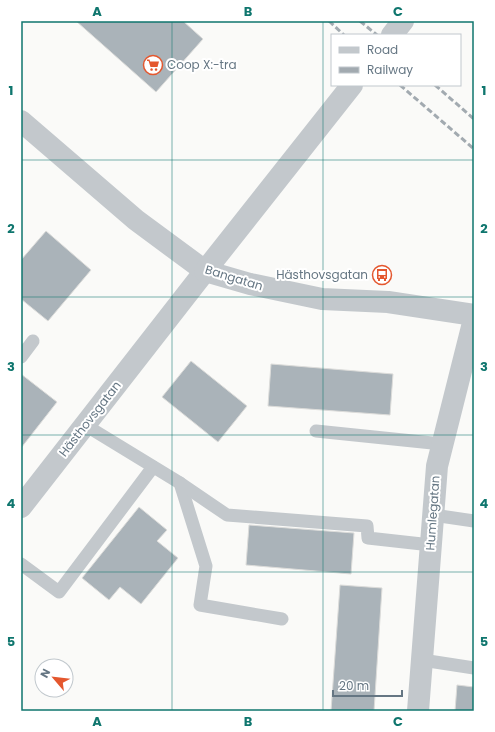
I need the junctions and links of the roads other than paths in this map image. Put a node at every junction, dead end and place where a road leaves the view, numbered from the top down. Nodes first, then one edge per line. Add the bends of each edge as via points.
1 (403, 21) edge
2 (393, 34) edge
3 (351, 86) edge
4 (21, 121) edge
5 (205, 271) junction
6 (474, 315) edge
7 (474, 319) edge
8 (33, 341) dead end
9 (21, 357) edge
10 (85, 425) junction
11 (316, 430) dead end
12 (442, 444) junction
13 (153, 467) junction
14 (180, 483) junction
15 (21, 507) edge
16 (433, 515) junction
17 (474, 521) edge
18 (431, 545) junction
19 (21, 564) edge
20 (282, 619) dead end
21 (422, 660) junction
22 (474, 668) edge
23 (418, 711) edge

1 - 2 street
3 - 5 street, Hästhovsgatan
4 - 5 street, Bangatan via 136,220
5 - 6 street, Bangatan via 250,284 322,299 388,302
5 - 10 street, Hästhovsgatan
7 - 12 street, Humlegatan
8 - 9 lane
10 - 13 lane
10 - 15 street, Hästhovsgatan
11 - 12 lane
12 - 16 street, Humlegatan via 437,466
13 - 14 lane
13 - 19 lane via 59,592
14 - 18 lane via 227,515 367,526 368,538
14 - 20 lane via 206,566 200,605
16 - 17 lane
16 - 18 street, Humlegatan
18 - 21 street, Humlegatan
21 - 22 lane
21 - 23 street, Humlegatan

